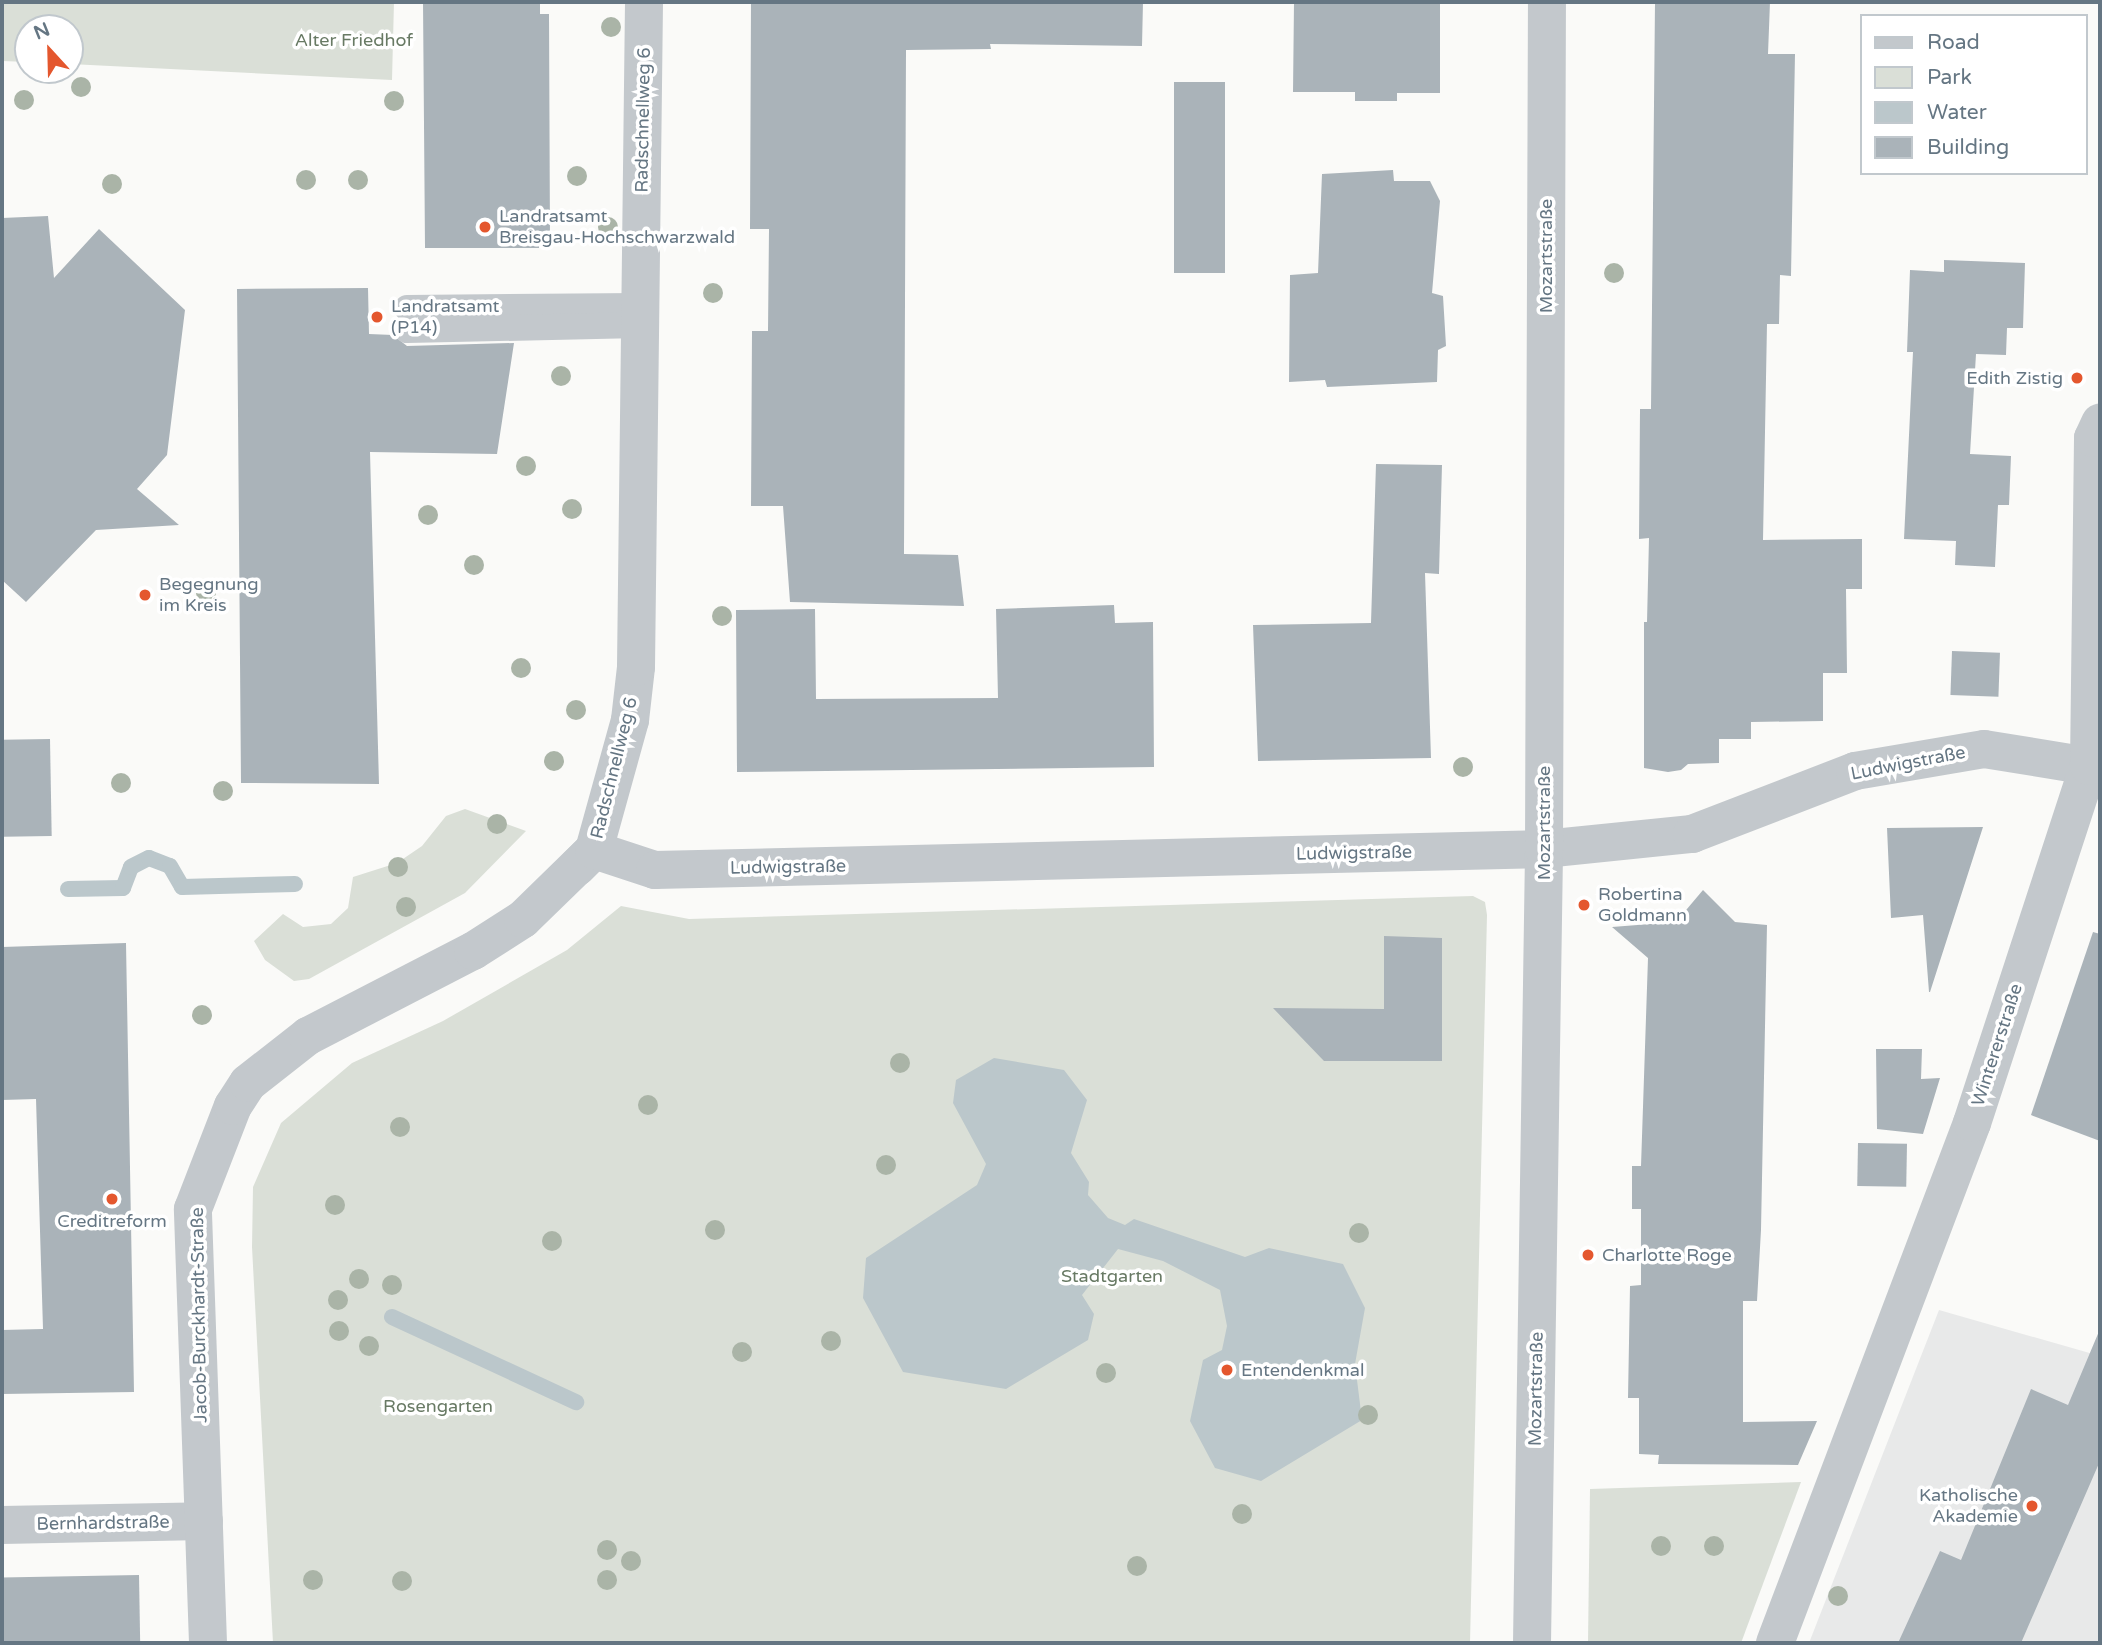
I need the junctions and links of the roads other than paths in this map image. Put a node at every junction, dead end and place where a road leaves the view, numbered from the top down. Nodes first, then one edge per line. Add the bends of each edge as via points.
1 (644, 2) edge
2 (1547, 2) edge
3 (640, 268) dead end
4 (640, 316) junction
5 (407, 319) dead end
6 (2100, 423) edge
7 (2095, 769) edge
8 (1544, 849) junction
9 (594, 850) junction
10 (193, 1209) joint
11 (204, 1521) junction
12 (2, 1525) edge
13 (208, 1643) edge
14 (1532, 1643) edge
15 (1775, 1643) edge

1 - 3 street
1 - 4 street, Radschnellweg 6
2 - 8 street, Mozartstraße
4 - 5 lane
4 - 9 street, Radschnellweg 6 via 636,667 630,720
6 - 7 street, Wintererstraße via 2093,438
7 - 8 street, Ludwigstraße via 1983,749 1855,771 1692,834
7 - 15 street, Wintererstraße via 1972,1123
8 - 9 street, Ludwigstraße via 655,870
8 - 14 street, Mozartstraße
9 - 10 street, Radschnellweg 6 via 523,919 473,951 307,1036 248,1083 213,1149
10 - 11 street, Jacob-Burckhardt-Straße
11 - 12 street, Bernhardstraße
11 - 13 street, Jacob-Burckhardt-Straße

